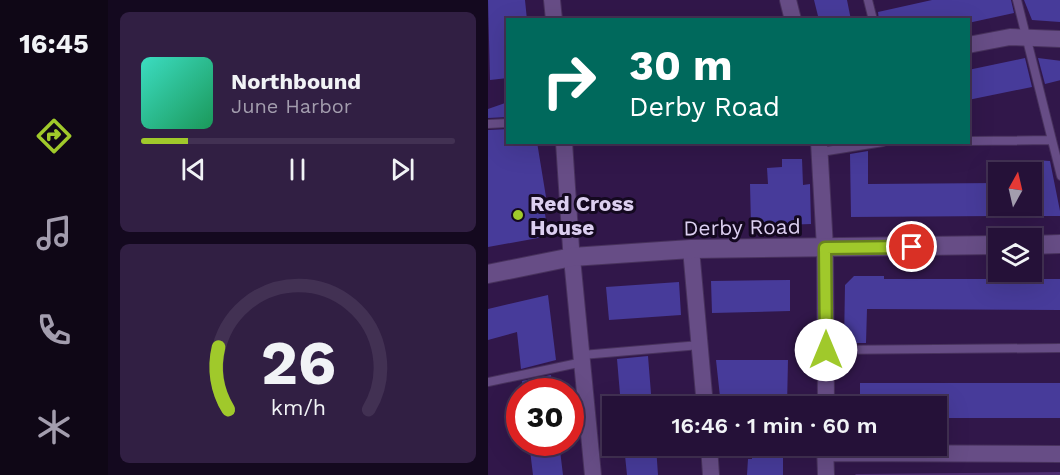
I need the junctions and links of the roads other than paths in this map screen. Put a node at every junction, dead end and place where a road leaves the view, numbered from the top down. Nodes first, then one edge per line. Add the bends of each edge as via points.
1 (552, 0) edge
2 (788, 0) edge
3 (868, 0) edge
4 (1017, 0) edge
5 (554, 18) edge
6 (792, 18) edge
7 (872, 18) edge
8 (1026, 36) junction
9 (1061, 39) edge
10 (970, 45) edge
11 (506, 123) edge
12 (488, 124) edge
13 (970, 141) edge
14 (564, 144) edge
15 (858, 144) edge
16 (1055, 146) edge
17 (820, 147) edge
18 (1061, 176) edge
19 (1061, 244) edge
20 (988, 245) edge
21 (1042, 245) edge
22 (825, 248) junction
23 (691, 249) junction
24 (572, 257) junction
25 (488, 274) edge
26 (700, 345) junction
27 (1061, 348) edge
28 (826, 350) junction
29 (583, 359) junction
30 (488, 382) edge
31 (704, 396) edge
32 (826, 396) edge
33 (947, 452) edge
34 (1061, 454) edge
35 (709, 456) edge
36 (825, 456) edge
37 (593, 475) edge
38 (711, 475) edge
39 (826, 475) edge

1 - 5 street
2 - 6 street
3 - 7 lane
4 - 8 lane
8 - 9 street
8 - 10 street
8 - 16 lane
11 - 12 lane
13 - 16 lane
14 - 24 street
15 - 17 lane
16 - 18 lane
17 - 22 street
19 - 21 main road
20 - 22 main road, Derby Road
22 - 23 main road, Derby Road
22 - 28 street
23 - 24 main road, Derby Road
23 - 26 street
24 - 25 main road, Derby Road
24 - 29 street
26 - 29 lane
26 - 31 street
27 - 28 lane
28 - 32 street
29 - 30 lane
29 - 37 street
33 - 34 street
35 - 38 street
36 - 39 street

